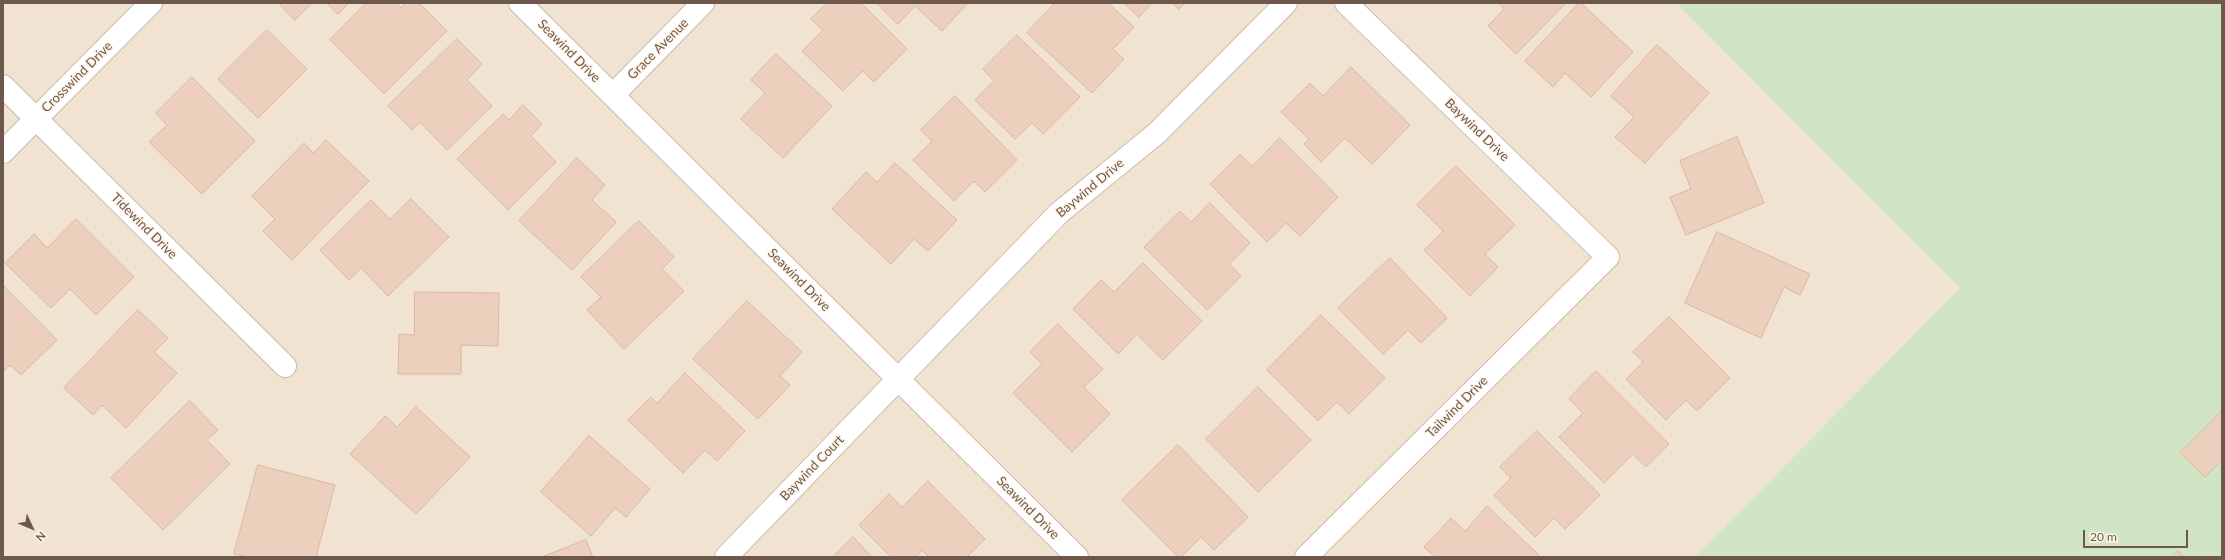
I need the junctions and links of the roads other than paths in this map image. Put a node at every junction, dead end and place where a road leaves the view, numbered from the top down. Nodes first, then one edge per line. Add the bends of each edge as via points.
1 (151, 3) edge
2 (520, 3) edge
3 (703, 3) edge
4 (1286, 3) edge
5 (1346, 3) edge
6 (3, 86) edge
7 (612, 95) junction
8 (36, 119) junction
9 (3, 152) edge
10 (1608, 256) joint
11 (285, 366) dead end
12 (898, 379) junction
13 (726, 557) edge
14 (1077, 557) edge
15 (1306, 557) edge

1 - 8 street, Crosswind Drive
2 - 7 street, Seawind Drive
3 - 7 street, Grace Avenue
4 - 12 street, Baywind Drive via 1157,133 1059,213
5 - 10 street, Baywind Drive
6 - 8 street, Tidewind Drive
7 - 12 street, Seawind Drive
8 - 9 street, Crosswind Drive
8 - 11 street, Tidewind Drive
10 - 15 street, Tailwind Drive
12 - 13 street, Baywind Court
12 - 14 street, Seawind Drive

